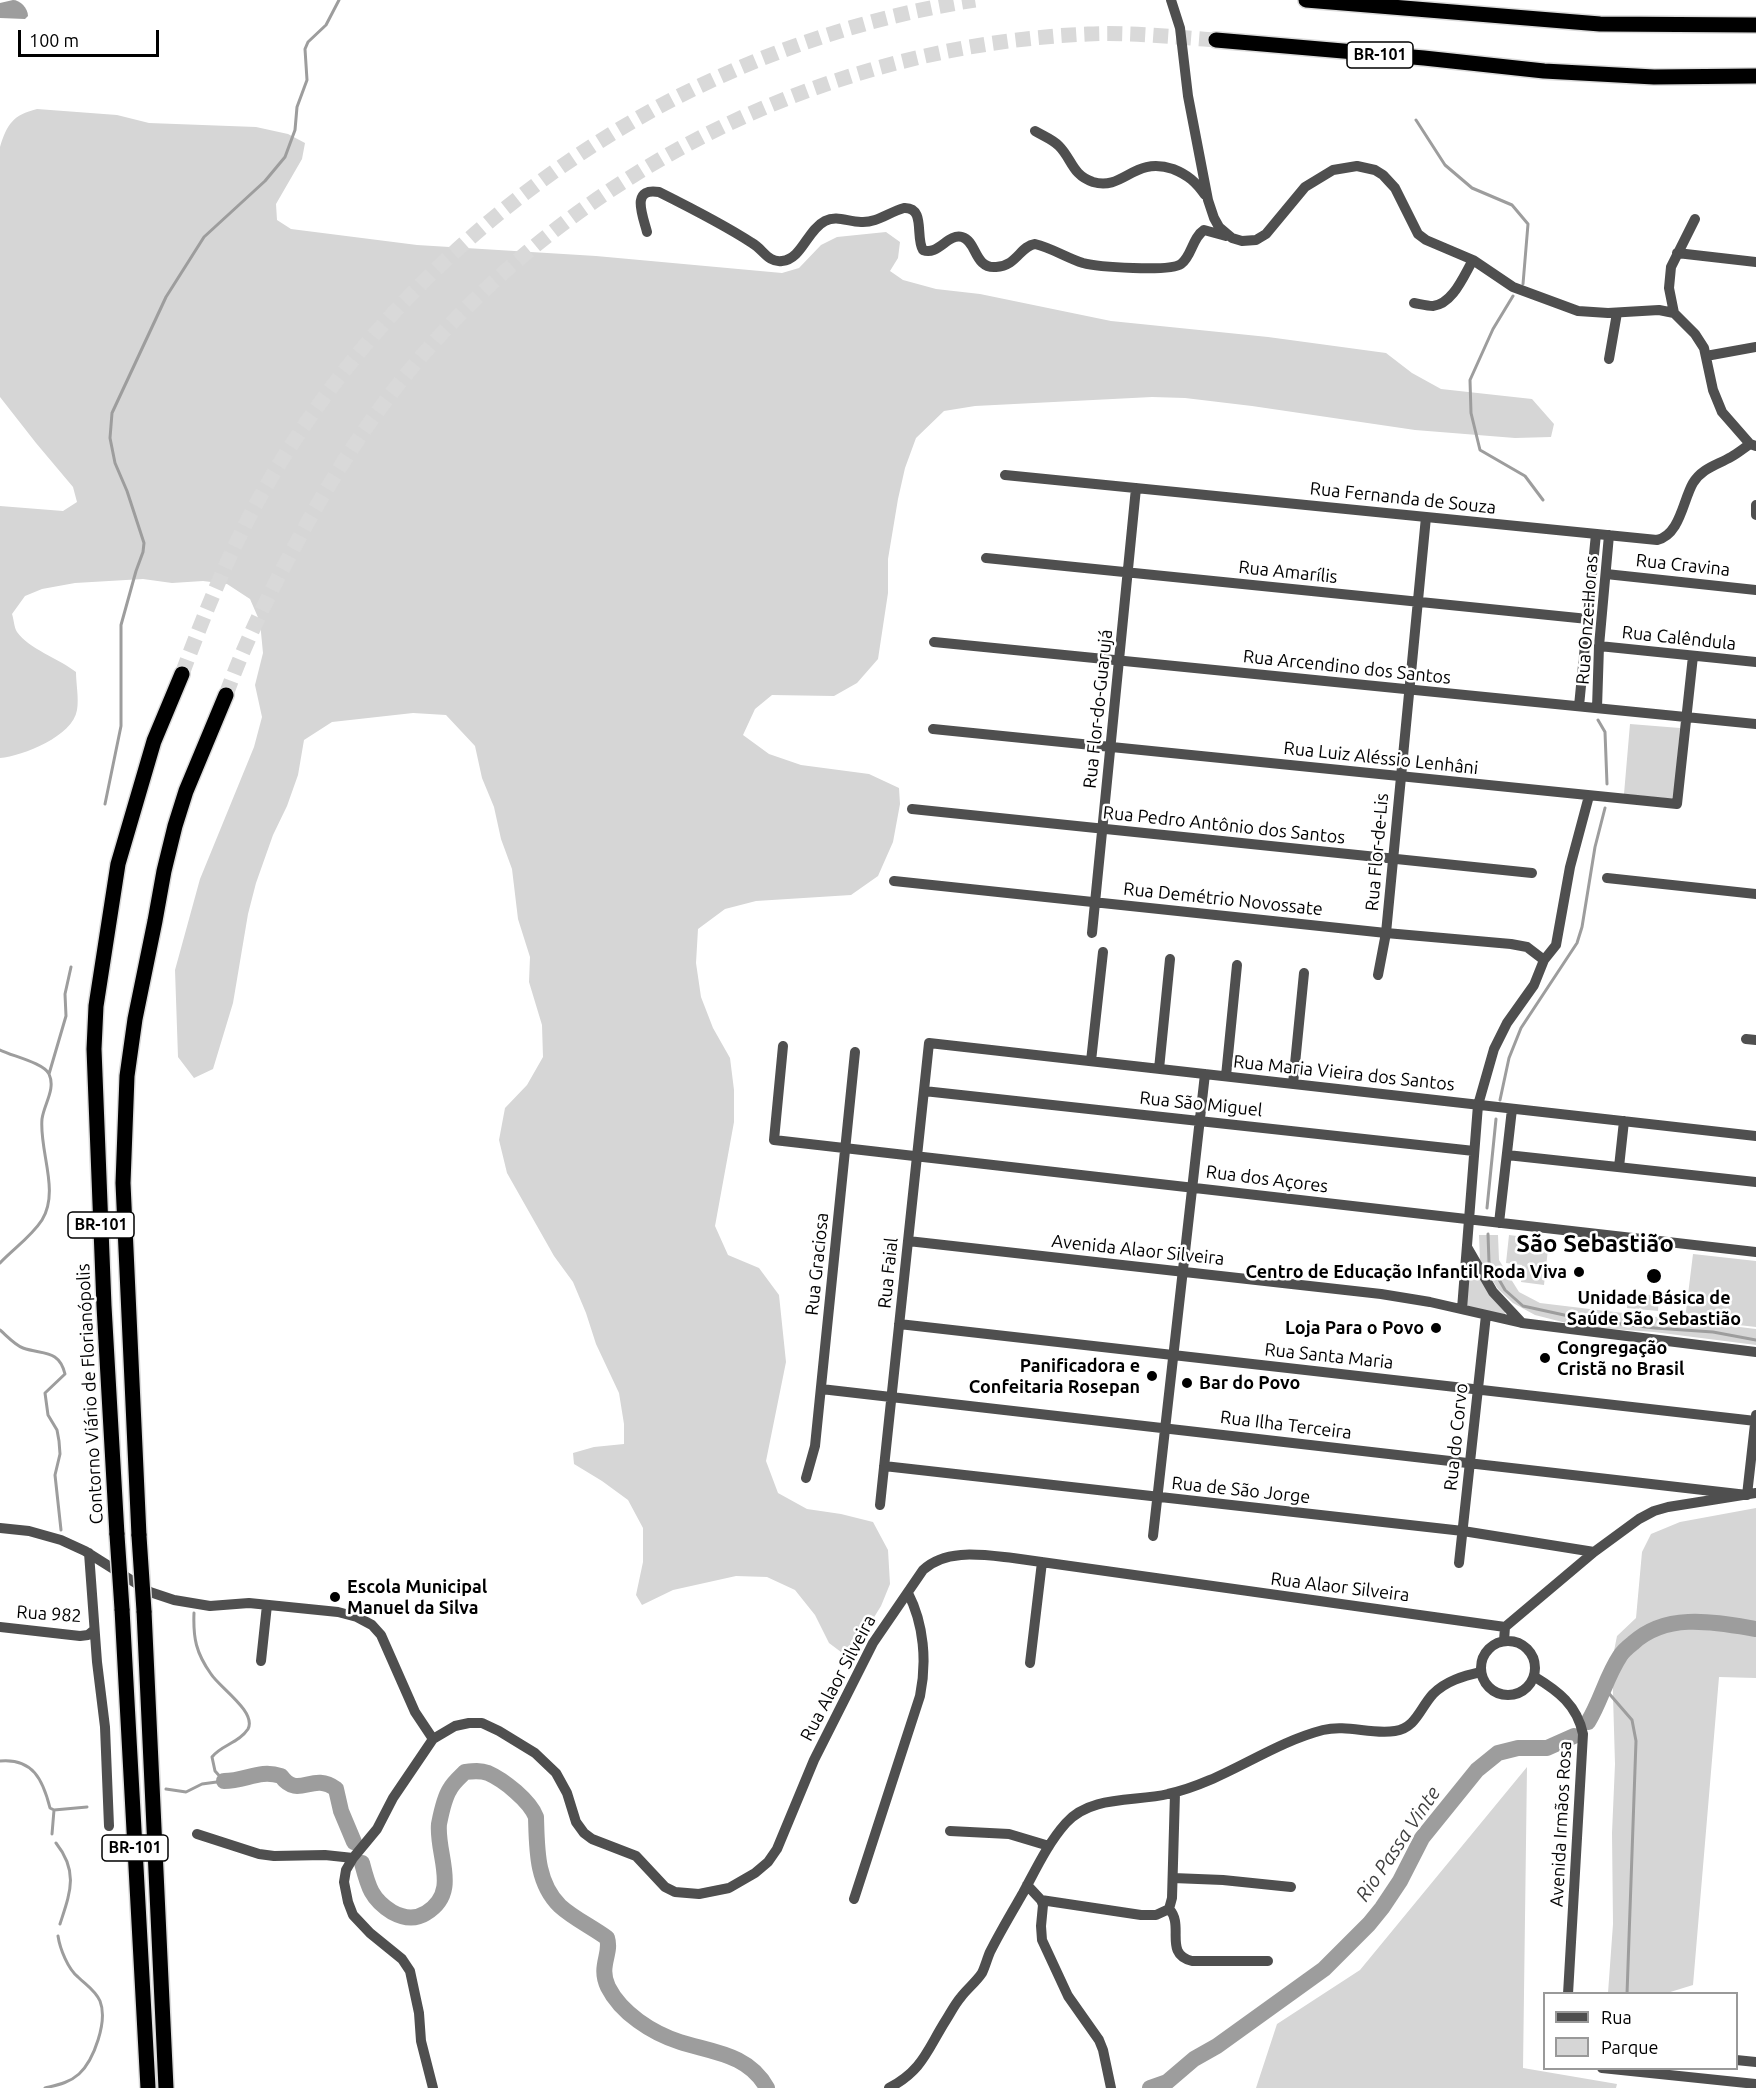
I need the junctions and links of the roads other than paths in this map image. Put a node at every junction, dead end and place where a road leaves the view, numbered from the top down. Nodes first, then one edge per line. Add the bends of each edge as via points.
1 (1172, 0) edge
2 (1306, 0) edge
3 (1756, 25) edge
4 (1216, 40) tunnel mouth
5 (1756, 76) edge
6 (1035, 131) dead end
7 (1208, 200) junction
8 (1695, 219) dead end
9 (647, 232) dead end
10 (1232, 238) junction
11 (1677, 253) junction
12 (1473, 260) junction
13 (1756, 262) edge
14 (1414, 303) dead end
15 (1617, 313) junction
16 (1674, 314) junction
17 (1756, 347) edge
18 (1706, 356) junction
19 (1609, 359) dead end
20 (1753, 445) edge
21 (1005, 475) dead end
22 (1136, 488) junction
23 (1756, 505) edge
24 (1756, 514) edge
25 (1426, 517) junction
26 (1596, 534) junction
27 (1609, 535) junction
28 (986, 558) dead end
29 (1128, 572) junction
30 (1606, 574) junction
31 (1756, 590) edge
32 (1418, 601) junction
33 (1588, 619) junction
34 (934, 642) dead end
35 (1599, 646) junction
36 (1693, 656) junction
37 (1119, 661) junction
38 (1756, 662) edge
39 (182, 674) tunnel mouth
40 (1409, 689) junction
41 (226, 695) tunnel mouth
42 (1579, 706) junction
43 (1598, 708) junction
44 (1686, 717) junction
45 (1756, 724) edge
46 (933, 729) dead end
47 (1111, 747) junction
48 (1401, 777) junction
49 (1589, 796) junction
50 (912, 809) dead end
51 (1103, 828) junction
52 (1393, 859) junction
53 (1532, 873) dead end
54 (1607, 878) dead end
55 (894, 881) dead end
56 (1756, 894) edge
57 (1095, 902) junction
58 (1092, 933) dead end
59 (1386, 933) junction
60 (1103, 952) dead end
61 (1170, 959) dead end
62 (1544, 960) junction
63 (1237, 965) dead end
64 (1304, 973) dead end
65 (1378, 975) dead end
66 (928, 1043) joint
67 (783, 1046) dead end
68 (855, 1052) dead end
69 (1091, 1061) junction
70 (1159, 1069) junction
71 (1205, 1074) junction
72 (1226, 1076) junction
73 (1293, 1084) junction
74 (924, 1091) junction
75 (1478, 1105) junction
76 (1512, 1108) junction
77 (1199, 1121) junction
78 (1624, 1121) junction
79 (1756, 1136) edge
80 (845, 1148) junction
81 (1474, 1151) junction
82 (1507, 1155) junction
83 (917, 1156) junction
84 (1619, 1167) junction
85 (1756, 1182) edge
86 (1192, 1188) junction
87 (1469, 1219) junction
88 (1499, 1223) junction
89 (908, 1241) junction
90 (1466, 1247) junction
91 (1756, 1252) edge
92 (1182, 1272) junction
93 (1462, 1309) junction
94 (1486, 1315) junction
95 (1522, 1323) junction
96 (899, 1324) junction
97 (1756, 1352) edge
98 (1173, 1355) junction
99 (821, 1389) junction
100 (1478, 1389) junction
101 (891, 1397) junction
102 (1756, 1415) edge
103 (1756, 1421) edge
104 (1165, 1428) junction
105 (1470, 1463) junction
106 (884, 1466) junction
107 (806, 1479) dead end
108 (1752, 1494) edge
109 (1157, 1497) junction
110 (880, 1505) dead end
111 (0, 1528) edge
112 (1463, 1531) junction
113 (1153, 1536) dead end
114 (1594, 1552) junction
115 (89, 1553) junction
116 (1042, 1562) junction
117 (1459, 1563) dead end
118 (908, 1593) junction
119 (267, 1605) junction
120 (0, 1627) edge
121 (1505, 1627) junction
122 (94, 1630) junction
123 (1504, 1641) junction
124 (261, 1661) dead end
125 (1030, 1663) dead end
126 (1481, 1672) junction
127 (1534, 1677) junction
128 (433, 1739) junction
129 (1175, 1793) junction
130 (109, 1826) dead end
131 (950, 1832) dead end
132 (197, 1834) dead end
133 (1049, 1846) junction
134 (353, 1858) junction
135 (1173, 1878) junction
136 (1027, 1886) junction
137 (1291, 1887) dead end
138 (854, 1899) dead end
139 (1041, 1900) junction
140 (1169, 1909) junction
141 (1268, 1961) dead end
142 (1568, 1992) edge
143 (1738, 2060) edge
144 (1756, 2062) edge
145 (1644, 2071) edge
146 (1756, 2084) edge
147 (148, 2088) edge
148 (166, 2088) edge
149 (433, 2088) edge
150 (889, 2088) edge
151 (1111, 2088) edge

1 - 7 street
2 - 3 highway via 1600,24
4 - 5 highway, BR-101 via 1544,72
6 - 7 street via 1057,144 1075,170 1096,183 1112,183 1143,167 1162,166 1191,178
7 - 10 street via 1214,218
8 - 11 street
9 - 10 street via 641,199 650,190 730,229 774,261 796,255 826,220 870,221 909,208 918,218 923,250 933,251 962,237 986,266 994,267 1013,262 1035,244 1086,264 1174,267 1185,259 1197,235 1204,230
10 - 12 street via 1256,240 1266,234 1305,187 1333,170 1357,166 1374,170 1389,181 1418,234
11 - 13 street
11 - 16 street via 1669,276
12 - 14 street via 1441,303
12 - 15 street via 1513,287 1542,299 1578,311
15 - 16 street via 1652,310
15 - 19 street
16 - 18 street via 1695,334
17 - 18 street
18 - 20 street via 1717,403
20 - 27 street, Rua Fernanda de Souza via 1698,475 1674,526 1663,539
21 - 22 street, Rua Fernanda de Souza
22 - 25 street, Rua Fernanda de Souza
22 - 29 street, Rua Flor-do-Guarujá
23 - 24 street
25 - 26 street, Rua Fernanda de Souza
25 - 32 street, Rua Flor-de-Lis
26 - 27 street, Rua Fernanda de Souza
26 - 33 street, Rua Onze-Horas
27 - 30 street, Rua Onze-Horas
28 - 29 street, Rua Amarílis
29 - 32 street, Rua Amarílis
29 - 37 street, Rua Flor-do-Guarujá
30 - 31 street, Rua Cravina
30 - 35 street, Rua Onze-Horas
32 - 33 street, Rua Amarílis
32 - 40 street, Rua Flor-de-Lis
33 - 42 street, Rua Onze-Horas
34 - 37 street, Rua Arcendino dos Santos
35 - 36 street, Rua Calêndula
35 - 43 street, Rua Onze-Horas
36 - 38 street, Rua Calêndula
36 - 44 street, Rua Luiz Aléssio Lenhâni
37 - 40 street, Rua Arcendino dos Santos
37 - 47 street, Rua Flor-do-Guarujá
39 - 147 highway, Contorno Viário de Florianópolis / BR-101, bridge via 154,741 118,864 96,1006 94,1049 103,1295
40 - 42 street, Rua Arcendino dos Santos
40 - 48 street, Rua Flor-de-Lis
41 - 148 highway, BR-101, bridge via 175,826 126,1076 123,1183
42 - 43 street, Rua Arcendino dos Santos
43 - 44 street, Rua Arcendino dos Santos
44 - 45 street, Rua Arcendino dos Santos
44 - 49 street, Rua Luiz Aléssio Lenhâni via 1677,804
46 - 47 street, Rua Luiz Aléssio Lenhâni
47 - 48 street, Rua Luiz Aléssio Lenhâni
47 - 51 street, Rua Flor-do-Guarujá
48 - 49 street, Rua Luiz Aléssio Lenhâni
48 - 52 street, Rua Flor-de-Lis
49 - 62 street via 1570,867 1556,945
50 - 51 street, Rua Pedro Antônio dos Santos
51 - 52 street, Rua Pedro Antônio dos Santos
51 - 57 street, Rua Flor-do-Guarujá
52 - 53 street, Rua Pedro Antônio dos Santos
52 - 59 street, Rua Flor-de-Lis
54 - 56 street
55 - 57 street, Rua Demétrio Novossate
57 - 58 street, Rua Flor-do-Guarujá
57 - 59 street, Rua Demétrio Novossate
59 - 62 street, Rua Demétrio Novossate via 1511,944 1527,947
59 - 65 street, Rua Flor-de-Lis
60 - 69 street
61 - 70 street
62 - 75 street via 1534,985 1494,1049
63 - 72 street
64 - 73 street
66 - 69 street, Rua Maria Vieira dos Santos
66 - 74 street, Rua Faial
67 - 80 street, Rua dos Açores via 774,1140
68 - 80 street, Rua Graciosa
69 - 70 street, Rua Maria Vieira dos Santos
70 - 71 street, Rua Maria Vieira dos Santos
71 - 72 street, Rua Maria Vieira dos Santos
71 - 77 street
72 - 73 street, Rua Maria Vieira dos Santos
73 - 75 street, Rua Maria Vieira dos Santos
74 - 77 street, Rua São Miguel
74 - 83 street, Rua Faial
75 - 76 street, Rua Maria Vieira dos Santos
75 - 81 street
76 - 78 street, Rua Maria Vieira dos Santos
76 - 82 street
77 - 81 street, Rua São Miguel
77 - 86 street
78 - 79 street, Rua Maria Vieira dos Santos
78 - 84 street
80 - 83 street, Rua dos Açores
80 - 99 street, Rua Graciosa
81 - 87 street
82 - 84 street
82 - 88 street
83 - 86 street, Rua dos Açores
83 - 89 street, Rua Faial
84 - 85 street
86 - 87 street, Rua dos Açores
86 - 92 street
87 - 88 street, Rua dos Açores
87 - 90 street
88 - 91 street, Rua dos Açores
89 - 92 street, Avenida Alaor Silveira
89 - 96 street, Rua Faial
90 - 93 street
90 - 95 street via 1492,1292
92 - 93 street, Avenida Alaor Silveira via 1380,1294
92 - 98 street
93 - 94 street, Avenida Alaor Silveira
94 - 95 street, Avenida Alaor Silveira
94 - 100 street, Rua do Corvo
95 - 97 street, Avenida Alaor Silveira
96 - 98 street, Rua Santa Maria
96 - 101 street, Rua Faial
98 - 100 street, Rua Santa Maria
98 - 104 street
99 - 101 street, Rua Ilha Terceira
99 - 107 street, Rua Graciosa via 815,1446
100 - 103 street, Rua Santa Maria
100 - 105 street, Rua do Corvo
101 - 104 street, Rua Ilha Terceira
101 - 106 street, Rua Faial
102 - 103 street
103 - 108 street
104 - 105 street, Rua Ilha Terceira
104 - 109 street
105 - 108 street, Rua Ilha Terceira
105 - 112 street, Rua do Corvo
106 - 109 street, Rua de São Jorge
106 - 110 street, Rua Faial
108 - 114 street via 1654,1511
109 - 112 street, Rua de São Jorge
109 - 113 street
111 - 115 street via 29,1531
112 - 114 street, Rua de São Jorge
112 - 117 street, Rua do Corvo
114 - 121 street
115 - 119 street via 150,1592 174,1600 210,1606
115 - 122 street
116 - 118 street, Rua Alaor Silveira via 983,1555 949,1557 930,1564
116 - 121 street, Rua Alaor Silveira
116 - 125 street
118 - 128 street, Rua Alaor Silveira via 873,1642 814,1760 777,1849 755,1873 729,1888 699,1894 675,1892 665,1887 636,1856 592,1839 576,1822 556,1773 535,1753 499,1731 482,1723 469,1723
118 - 138 street via 921,1635 923,1681
119 - 124 street
119 - 128 street via 338,1612 372,1625 381,1635 415,1712
120 - 122 street, Rua 982 via 80,1636
121 - 123 street
122 - 130 street via 106,1736
123 - 126 street via 1486,1652
123 - 127 street via 1515,1642 1529,1651 1535,1660
126 - 127 street via 1489,1687 1503,1695 1525,1690
126 - 129 street via 1460,1677 1434,1693 1405,1728 1324,1730
127 - 142 street, Avenida Irmãos Rosa via 1569,1702 1583,1734
128 - 134 street via 377,1829
129 - 133 street via 1091,1806 1067,1822
129 - 135 street
131 - 133 street via 1009,1834
132 - 134 street via 259,1854
133 - 136 street
134 - 149 street via 344,1882 348,1902 353,1915 410,1971
135 - 137 street
135 - 140 street
136 - 139 street
136 - 150 street via 982,1972 961,1997 932,2047 920,2064
139 - 140 street via 1141,1915 1156,1915
139 - 151 street via 1044,1946 1068,1996 1099,2040
140 - 141 street via 1176,1920 1178,1950 1186,1959
143 - 144 street
145 - 146 street

